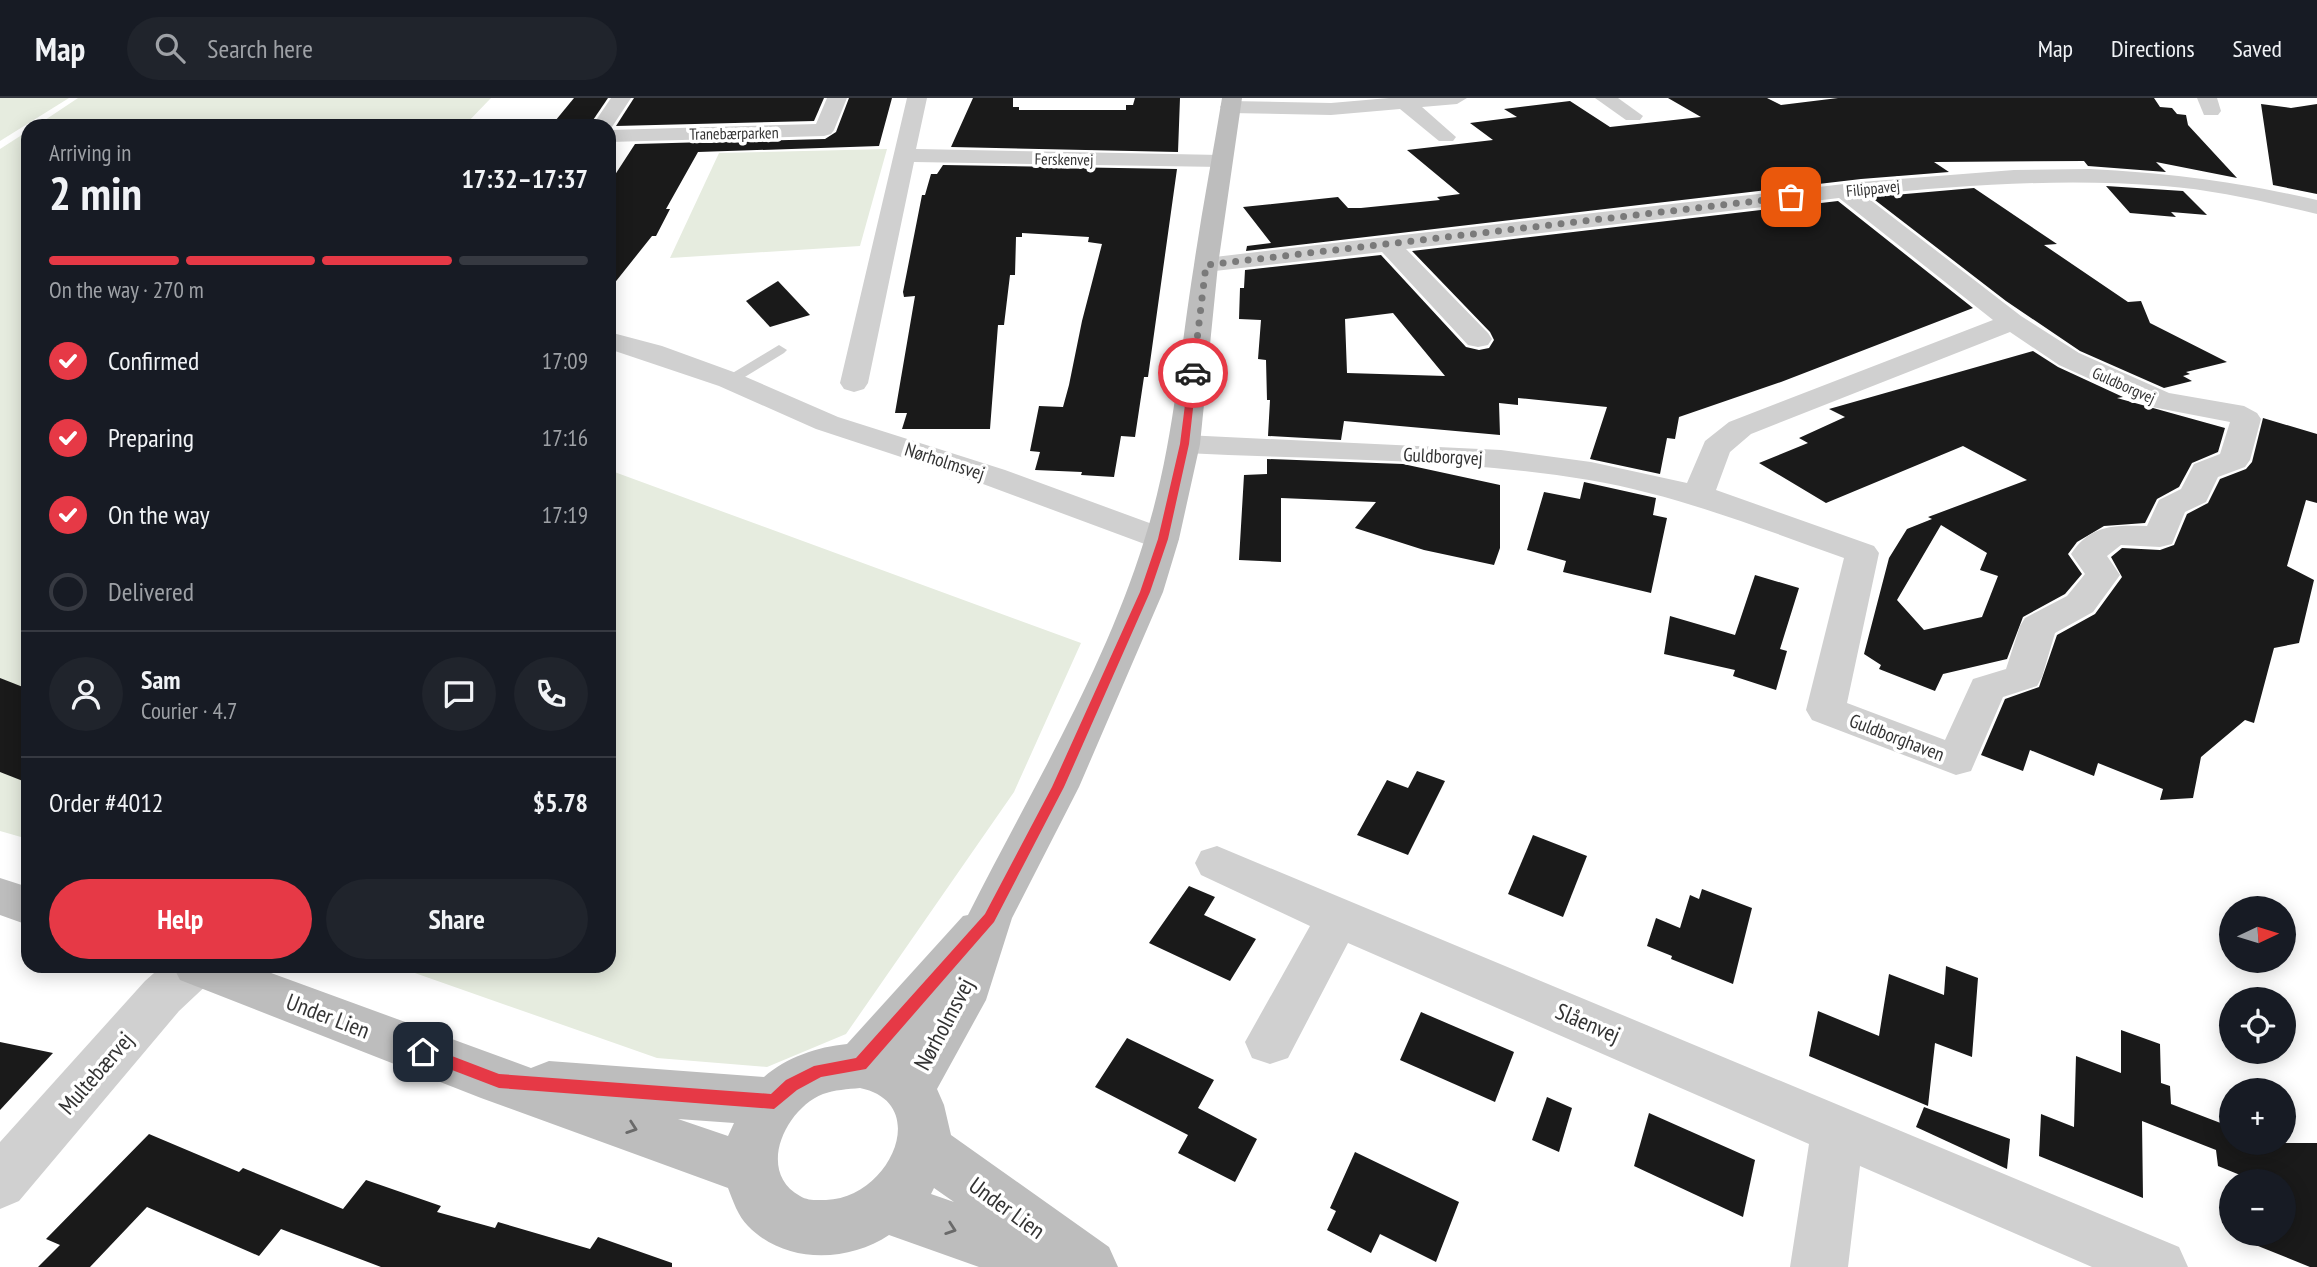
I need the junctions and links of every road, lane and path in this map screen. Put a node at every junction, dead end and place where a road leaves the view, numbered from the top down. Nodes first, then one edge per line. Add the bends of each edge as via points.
1 (621, 98) edge
2 (837, 98) edge
3 (917, 98) edge
4 (1457, 98) edge
5 (1605, 98) edge
6 (1231, 102) edge
7 (1406, 104) junction
8 (1633, 116) dead end
9 (606, 119) edge
10 (1446, 137) dead end
11 (616, 148) edge
12 (906, 155) junction
13 (1222, 161) junction
14 (1845, 191) junction
15 (2317, 206) edge
16 (1388, 244) junction
17 (1206, 265) junction
18 (2012, 322) junction
19 (1478, 338) dead end
20 (616, 342) edge
21 (779, 350) dead end
22 (729, 380) junction
23 (854, 383) dead end
24 (2246, 419) joint
25 (1185, 444) junction
26 (1698, 495) junction
27 (1163, 539) junction
28 (1826, 710) joint
29 (1217, 863) dead end
30 (0, 896) edge
31 (21, 904) edge
32 (989, 918) junction
33 (1338, 918) junction
34 (188, 973) edge
35 (214, 973) edge
36 (1270, 1042) dead end
37 (860, 1065) junction
38 (499, 1081) junction
39 (910, 1088) junction
40 (774, 1102) junction
41 (1838, 1129) junction
42 (924, 1148) junction
43 (749, 1169) junction
44 (0, 1182) edge
45 (887, 1206) junction
46 (1060, 1267) edge
47 (1089, 1267) edge
48 (1819, 1267) edge
49 (2159, 1267) edge

1 - 9 street
2 - 11 street, Tranebærparken via 824,130
3 - 12 street
4 - 7 street
5 - 8 street
6 - 7 street via 1331,109
6 - 13 street, Nørholmsvej
7 - 10 street
12 - 13 street, Ferskenvej
12 - 23 street
13 - 17 street, Nørholmsvej
14 - 15 street, Filippavej via 2020,174 2103,175 2232,189
14 - 16 street, Filippavej
14 - 18 street, Guldborgvej
16 - 17 street, Filippavej
16 - 19 street
17 - 25 street, Nørholmsvej
18 - 24 street, Guldborgvej via 2069,359 2141,394 2234,412
18 - 26 street via 1740,428 1716,448
20 - 22 street, Nørholmsvej
21 - 22 lane
22 - 27 street, Nørholmsvej via 827,423
24 - 28 street, Guldborghaven via 2234,460 2205,471 2195,495 2171,507 2160,537 2113,535 2088,554 2103,575 2080,604 2038,626 2023,677 1987,688 1956,760
25 - 26 street, Guldborgvej via 1502,459 1591,471
25 - 27 street, Nørholmsvej
26 - 28 street, Guldborgvej via 1862,553
27 - 32 street, Nørholmsvej via 1070,762
29 - 33 street, Slåenvej
30 - 31 street
32 - 37 street, Nørholmsvej
32 - 39 street, Nørholmsvej via 962,1000
33 - 36 street
33 - 41 street, Slåenvej
34 - 44 street, Multebærvej via 162,996
35 - 38 street, Under Lien
37 - 39 street via 889,1072
37 - 40 street via 819,1070
38 - 40 street, Under Lien
38 -> 43 street, Under Lien
39 - 42 street via 925,1120
40 - 43 street via 756,1128
41 - 48 street
41 - 49 street, Slåenvej
42 - 45 street via 909,1182
42 - 47 street, Under Lien
43 - 45 street via 757,1195 769,1210 794,1225 822,1230 854,1224
45 -> 46 street, Under Lien

